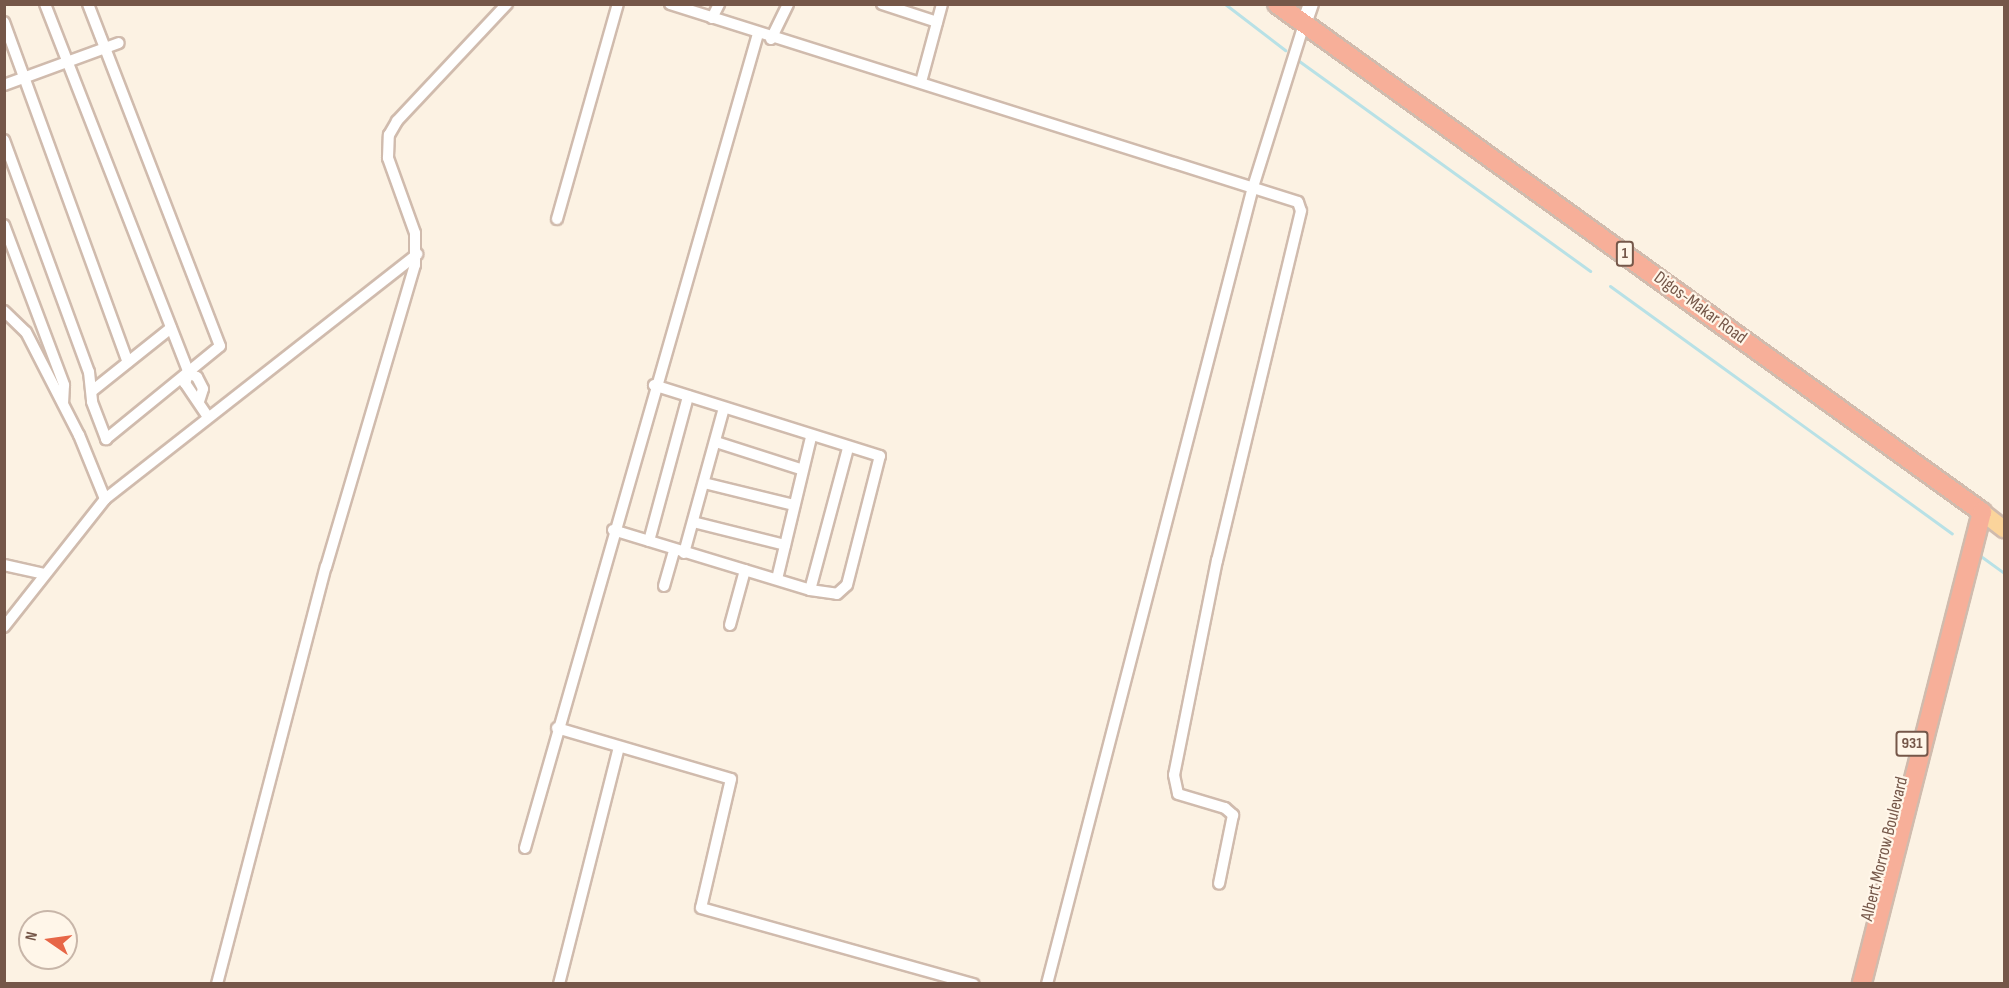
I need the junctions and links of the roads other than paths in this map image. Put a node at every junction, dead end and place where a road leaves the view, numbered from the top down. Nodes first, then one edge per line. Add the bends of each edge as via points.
1 (45, 4) edge
2 (88, 4) edge
3 (507, 4) edge
4 (618, 4) edge
5 (670, 4) edge
6 (719, 4) edge
7 (788, 4) edge
8 (882, 4) edge
9 (942, 4) edge
10 (1277, 4) edge
11 (1311, 4) edge
12 (712, 18) junction
13 (4, 22) edge
14 (937, 22) junction
15 (1304, 24) junction
16 (758, 34) junction
17 (771, 39) junction
18 (119, 43) dead end
19 (105, 48) junction
20 (67, 62) junction
21 (26, 77) junction
22 (921, 82) junction
23 (4, 85) edge
24 (4, 140) edge
25 (1253, 187) junction
26 (557, 219) dead end
27 (4, 225) edge
28 (417, 254) junction
29 (4, 311) edge
30 (171, 328) junction
31 (128, 362) junction
32 (189, 373) junction
33 (654, 385) junction
34 (92, 391) junction
35 (688, 396) junction
36 (63, 406) junction
37 (724, 408) junction
38 (208, 417) junction
39 (811, 437) junction
40 (716, 442) junction
41 (848, 448) junction
42 (803, 470) junction
43 (704, 483) junction
44 (105, 499) junction
45 (794, 505) junction
46 (1977, 508) junction
47 (693, 522) junction
48 (2004, 529) edge
49 (613, 530) junction
50 (649, 541) junction
51 (785, 545) junction
52 (679, 551) junction
53 (4, 565) edge
54 (745, 570) junction
55 (45, 574) junction
56 (777, 579) junction
57 (664, 586) dead end
58 (810, 590) junction
59 (729, 625) dead end
60 (4, 627) edge
61 (557, 728) junction
62 (619, 747) junction
63 (525, 848) dead end
64 (1219, 884) dead end
65 (217, 984) edge
66 (559, 984) edge
67 (974, 984) edge
68 (1047, 984) edge
69 (1851, 984) edge
70 (1862, 984) edge

1 - 20 street
2 - 19 street
3 - 28 street via 389,135 387,158 415,233
4 - 26 street
5 - 12 street
6 - 12 street
7 - 17 street
8 - 14 street
9 - 14 street
10 - 15 highway, Digos-Makar Road / 1
11 - 15 street
12 - 16 street
13 - 21 street
14 - 22 street
15 - 25 street
15 - 46 highway, Digos-Makar Road / 1
16 - 17 street
16 - 33 street
17 - 22 street
18 - 19 street
19 - 20 street
19 - 32 street via 220,346
20 - 21 street
20 - 30 street
21 - 23 street
21 - 31 street
22 - 25 street
24 - 34 street
25 - 64 street via 1298,202 1301,212 1217,560 1174,775 1178,794 1225,808 1233,815
25 - 68 street
27 - 36 street via 64,385
28 - 38 street
28 - 65 street via 322,578
29 - 36 street via 26,332
30 - 31 street
30 - 32 street
31 - 34 street
32 - 34 street via 106,439 92,402
32 - 38 street via 185,383 190,395 200,401
33 - 35 street
33 - 49 street
35 - 37 street
35 - 50 street
36 - 44 street
37 - 39 street
37 - 40 street
38 - 44 street
39 - 41 street
39 - 42 street
40 - 42 street
40 - 43 street
41 - 58 street
41 - 58 street via 878,453 880,462 847,585 837,594
42 - 45 street
43 - 45 street
43 - 47 street
44 - 55 street
45 - 51 street
46 - 48 main road, Digos-Makar Road / 1
46 - 69 highway, Albert Morrow Boulevard / 931
46 - 70 highway, Albert Morrow Boulevard / 931
47 - 51 street
47 - 52 street
49 - 50 street
49 - 61 street
50 - 52 street
51 - 56 street
52 - 54 street
52 - 57 street
53 - 55 street
54 - 56 street
54 - 59 street
55 - 60 street
56 - 58 street
61 - 62 street
61 - 63 street
62 - 66 street
62 - 67 street via 731,779 701,908

